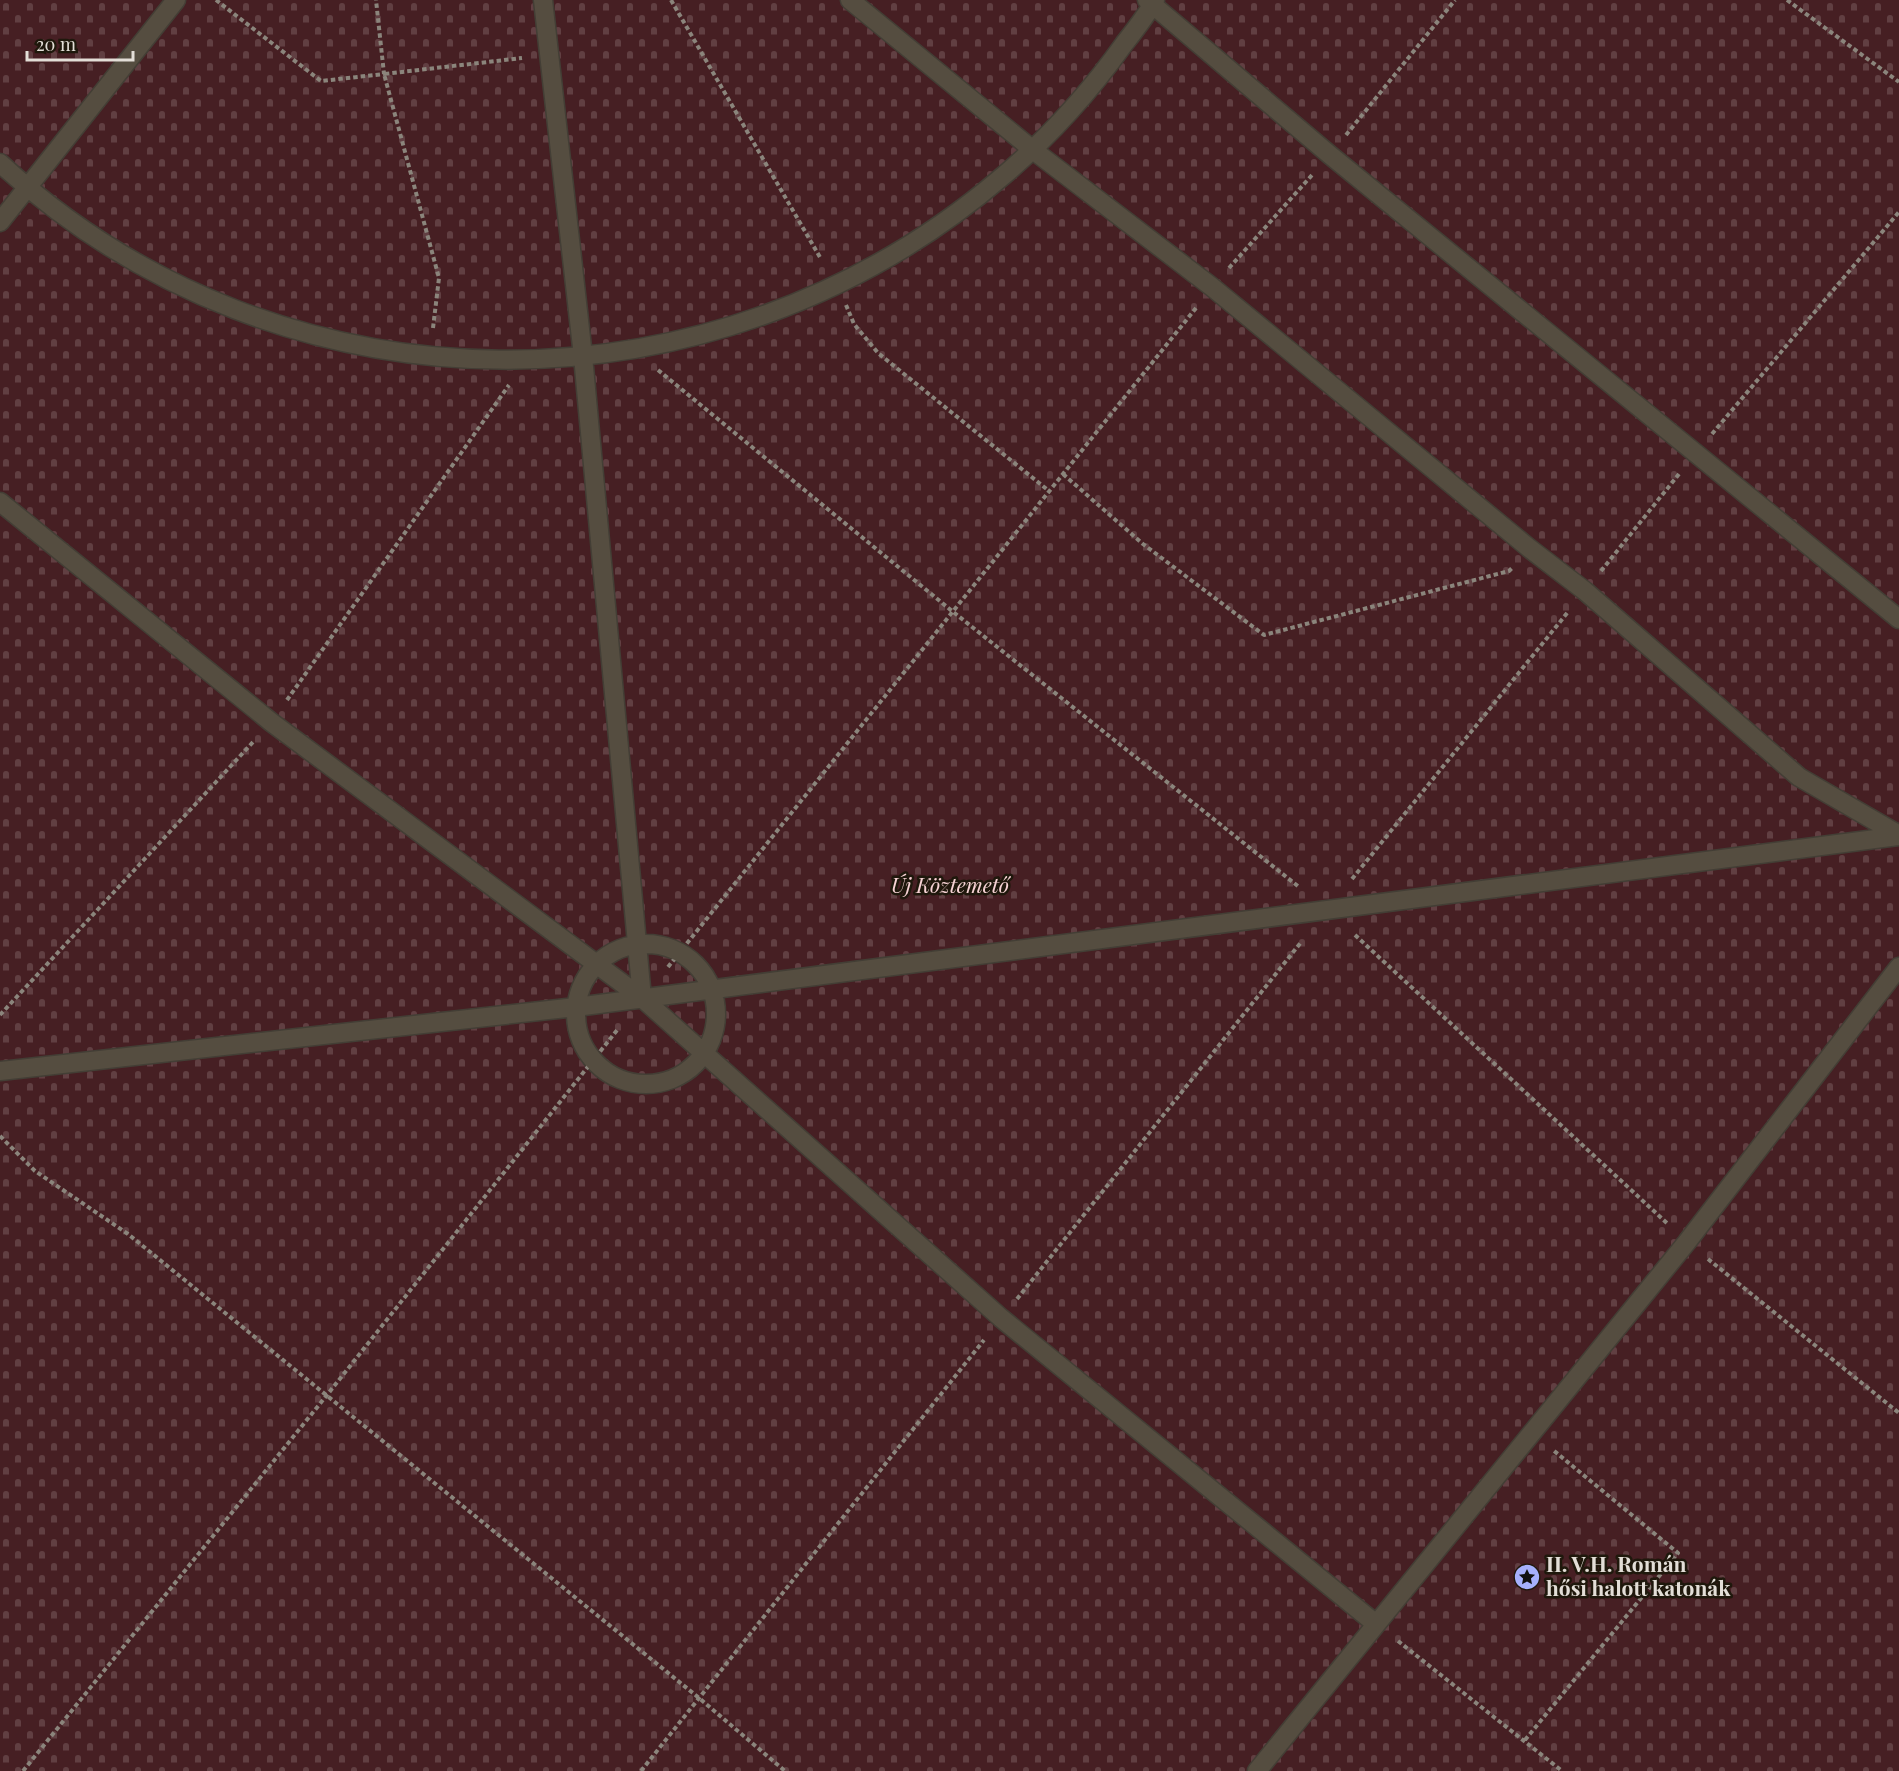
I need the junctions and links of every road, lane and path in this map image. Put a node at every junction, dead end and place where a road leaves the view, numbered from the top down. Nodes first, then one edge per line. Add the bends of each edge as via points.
1 (176, 0) edge
2 (216, 0) edge
3 (376, 0) edge
4 (543, 0) edge
5 (850, 0) edge
6 (1455, 0) edge
7 (1787, 0) edge
8 (1152, 2) edge
9 (550, 55) junction
10 (384, 74) junction
11 (1899, 82) edge
12 (1033, 150) junction
13 (1330, 155) junction
14 (0, 163) edge
15 (27, 188) junction
16 (1899, 212) edge
17 (0, 222) edge
18 (1212, 287) junction
19 (642, 348) junction
20 (430, 356) junction
21 (583, 356) junction
22 (1696, 453) junction
23 (1063, 474) junction
24 (0, 502) edge
25 (1529, 548) junction
26 (1585, 591) junction
27 (952, 611) junction
28 (1899, 619) edge
29 (1899, 836) edge
30 (1327, 909) junction
31 (638, 944) junction
32 (680, 952) junction
33 (596, 963) junction
34 (1899, 968) edge
35 (712, 989) junction
36 (642, 998) junction
37 (576, 1007) junction
38 (704, 1054) junction
39 (594, 1061) junction
40 (0, 1071) edge
41 (0, 1136) edge
42 (1687, 1242) junction
43 (327, 1395) junction
44 (1899, 1413) edge
45 (1532, 1433) junction
46 (1376, 1624) junction
47 (1525, 1740) junction
48 (23, 1771) edge
49 (785, 1771) edge
50 (1257, 1771) edge
51 (1562, 1771) edge

1 - 15 lane
2 - 10 path via 321,81
3 - 10 path
4 - 9 lane
5 - 12 lane
6 - 13 path
7 - 11 path
8 - 12 lane via 1098,81
8 - 13 lane
9 - 10 path
9 - 21 lane
10 - 20 path via 439,278
12 - 18 lane
12 - 19 lane via 973,202 907,248 837,286 773,313
13 - 18 path
13 - 22 lane
14 - 15 lane
15 - 17 lane
15 - 20 lane via 86,232 149,270 216,301 286,327 357,345
16 - 22 path
18 - 23 path
18 - 25 lane
19 - 21 lane
19 - 27 path via 659,372
20 - 21 lane via 478,360
21 - 31 lane
22 - 26 path
22 - 28 lane
23 - 25 path via 1143,544 1264,635 1509,571
23 - 27 path
24 - 33 lane via 271,722
25 - 26 lane
26 - 29 lane via 1799,777
26 - 30 path
27 - 30 path
27 - 32 path
29 - 30 lane
30 - 35 lane
30 - 42 path
31 - 32 lane via 660,945
31 - 33 lane via 615,950
31 - 36 lane
32 - 35 lane via 704,974
32 - 36 path
33 - 36 lane
33 - 37 lane via 579,991
34 - 42 lane
35 - 36 lane
35 - 38 lane via 717,1011
36 - 37 lane
36 - 38 lane
36 - 39 path
37 - 39 lane via 576,1027 582,1045
37 - 40 lane
38 - 39 lane via 690,1069 671,1080 650,1084 630,1083 610,1075
38 - 46 lane via 1001,1318
39 - 43 path
41 - 43 path via 35,1171 128,1234
42 - 44 path
42 - 45 lane
43 - 48 path
43 - 49 path
45 - 46 lane
45 - 47 path via 1678,1554
46 - 47 path
46 - 50 lane
47 - 51 path

